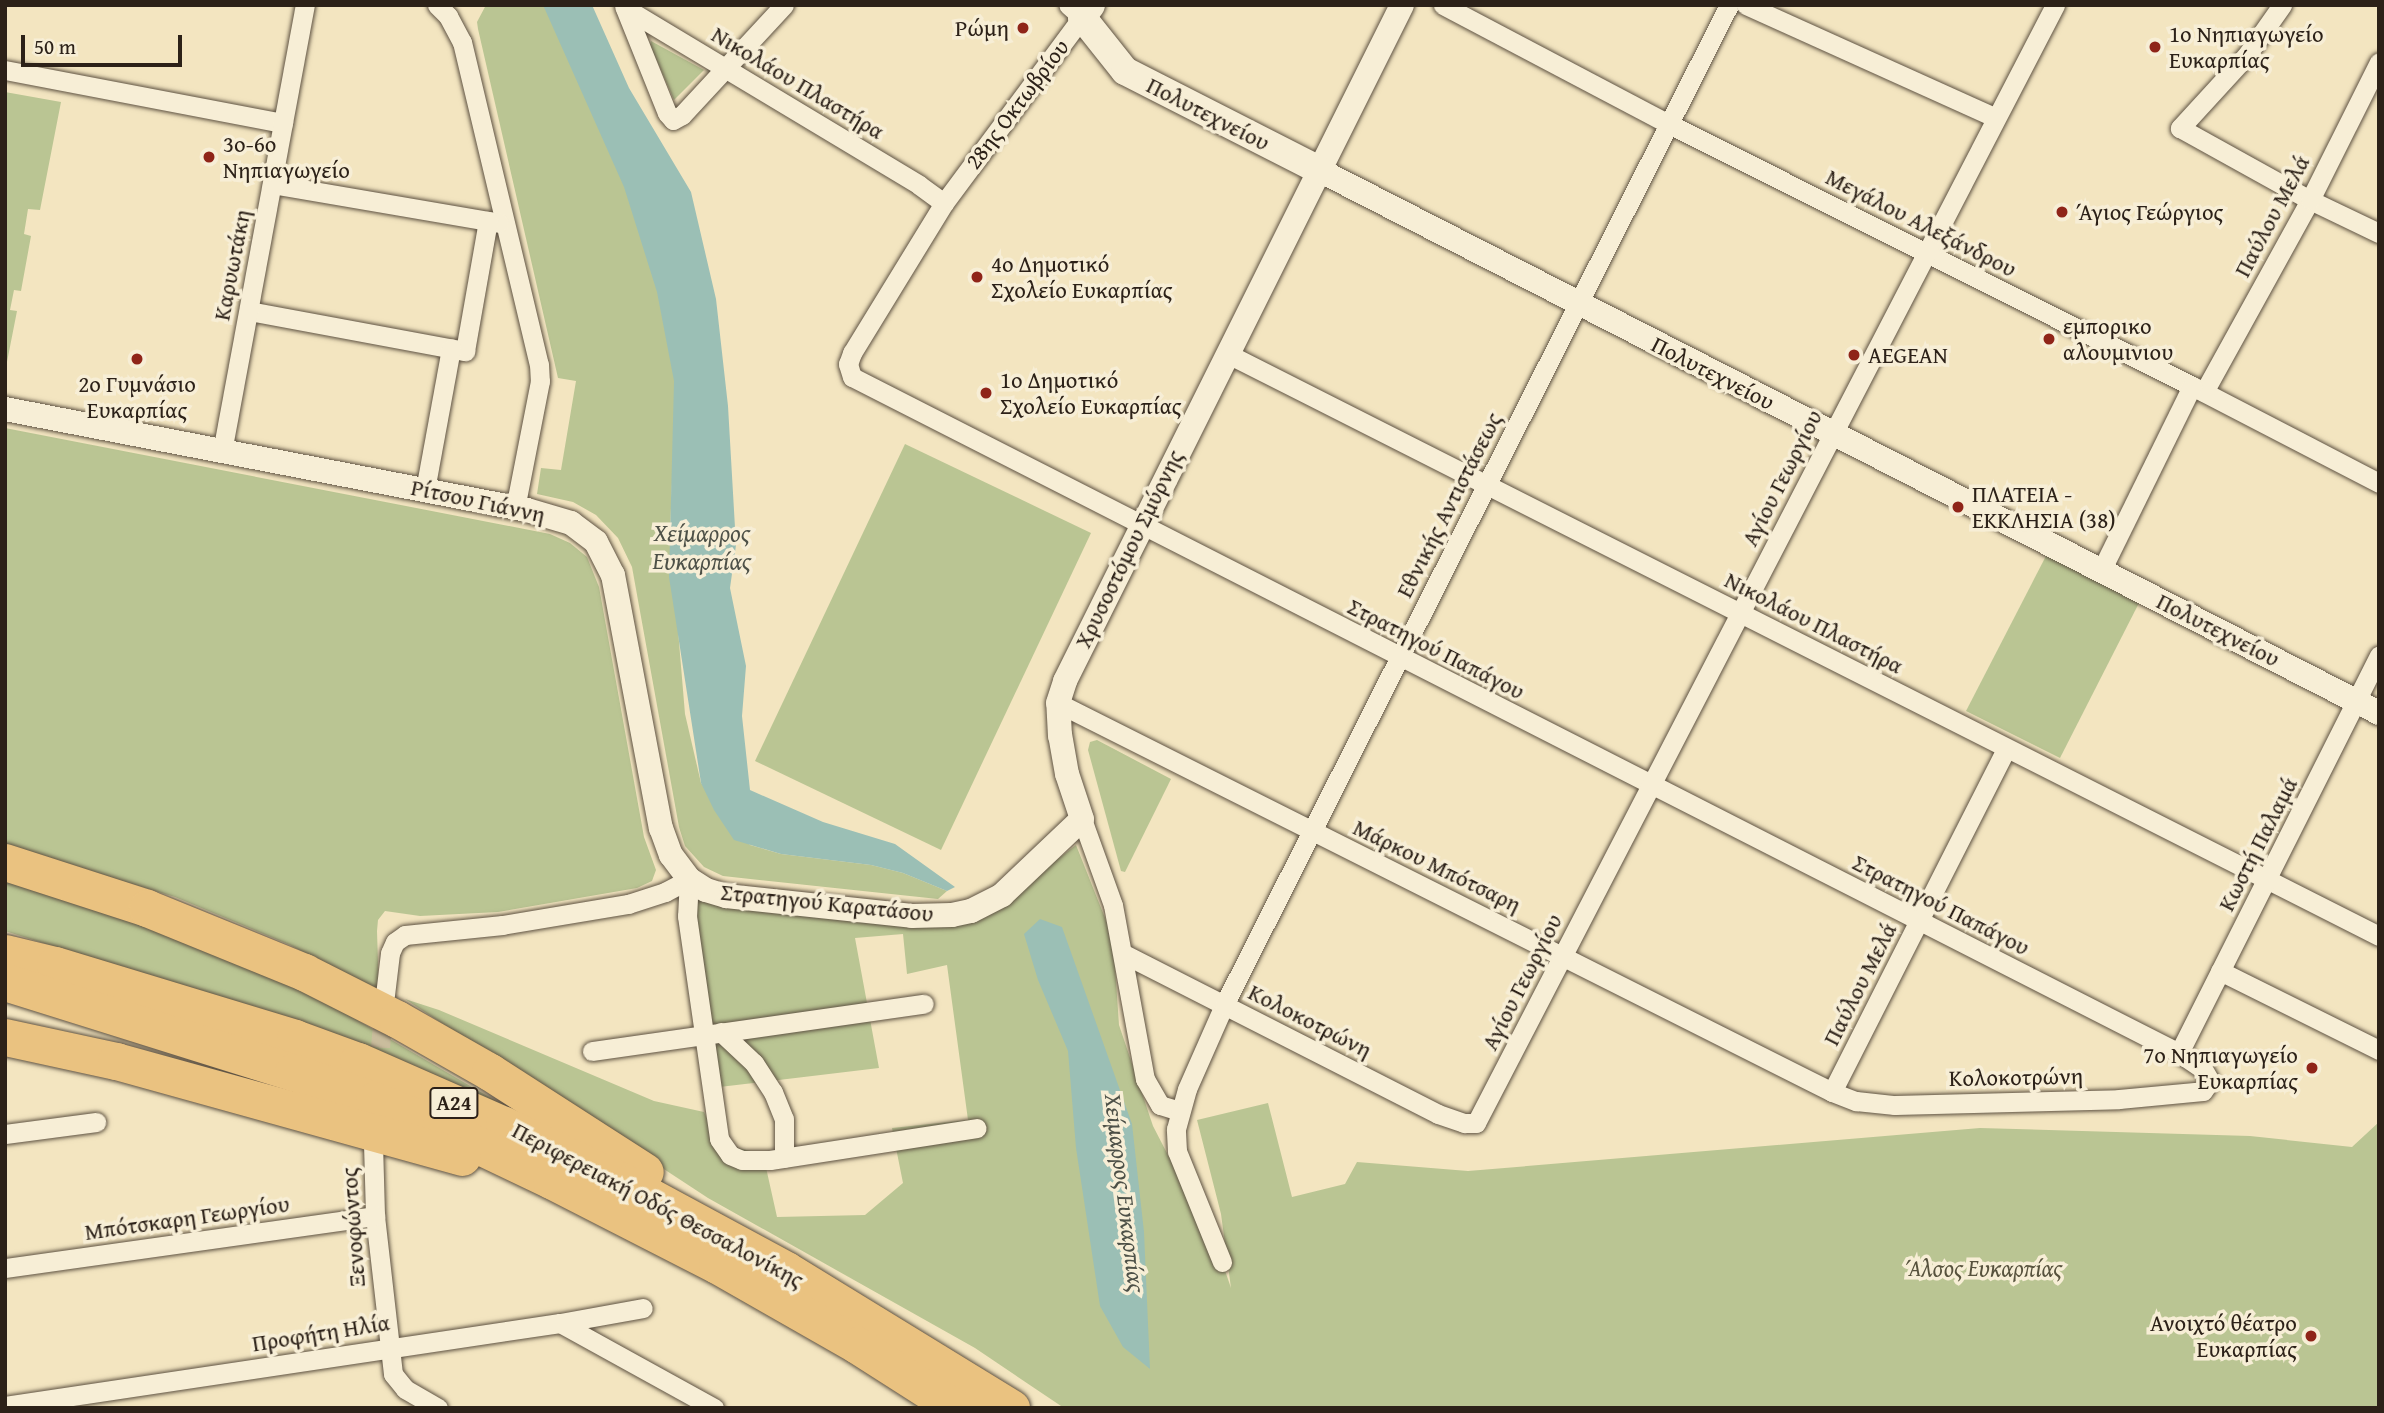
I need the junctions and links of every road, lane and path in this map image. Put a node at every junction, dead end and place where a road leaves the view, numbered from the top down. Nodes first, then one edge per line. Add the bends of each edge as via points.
1 (305, 5) edge
2 (784, 5) edge
3 (1402, 5) edge
4 (1443, 5) edge
5 (1729, 5) edge
6 (1746, 5) edge
7 (2055, 5) edge
8 (2282, 5) edge
9 (625, 7) edge
10 (447, 9) edge
11 (1080, 9) edge
12 (2379, 62) edge
13 (726, 69) junction
14 (5, 70) edge
15 (1996, 118) junction
16 (283, 123) junction
17 (1669, 124) junction
18 (1319, 170) junction
19 (272, 184) junction
20 (2310, 200) junction
21 (944, 202) junction
22 (497, 223) junction
23 (2379, 233) edge
24 (1926, 253) junction
25 (1578, 304) junction
26 (249, 312) junction
27 (451, 348) junction
28 (1226, 353) junction
29 (2198, 389) junction
30 (5, 409) edge
31 (1833, 435) junction
32 (222, 452) junction
33 (2379, 483) edge
34 (1487, 484) junction
35 (425, 490) junction
36 (515, 508) junction
37 (1140, 527) junction
38 (2101, 571) junction
39 (1740, 613) junction
40 (2379, 656) edge
41 (1399, 658) junction
42 (2355, 701) junction
43 (1058, 704) junction
44 (2379, 713) edge
45 (2006, 749) junction
46 (1651, 785) junction
47 (1082, 819) junction
48 (1311, 831) junction
49 (5, 862) edge
50 (689, 879) junction
51 (2267, 880) junction
52 (1919, 921) junction
53 (2379, 936) edge
54 (5, 953) edge
55 (1124, 954) junction
56 (1563, 956) junction
57 (2220, 971) junction
58 (5, 982) edge
59 (385, 995) tunnel mouth
60 (924, 1004) dead end
61 (1224, 1005) junction
62 (713, 1033) junction
63 (5, 1037) edge
64 (2379, 1050) edge
65 (592, 1051) dead end
66 (2179, 1053) junction
67 (2203, 1091) joint
68 (1832, 1092) junction
69 (1180, 1111) junction
70 (96, 1122) dead end
71 (1476, 1123) joint
72 (977, 1128) dead end
73 (5, 1135) edge
74 (373, 1143) dead end
75 (784, 1158) junction
76 (551, 1180) junction
77 (375, 1216) junction
78 (1222, 1262) dead end
79 (5, 1268) edge
80 (643, 1308) dead end
81 (874, 1322) junction
82 (560, 1323) junction
83 (387, 1347) junction
84 (5, 1406) edge
85 (439, 1408) edge
86 (715, 1408) edge
87 (956, 1408) edge
88 (1011, 1408) edge

1 - 16 street, Καρυωτάκη
2 - 13 street
3 - 18 street, Χρυσοστόμου Σμύρνης
4 - 17 street, Μεγάλου Αλεξάνδρου
5 - 17 street, Εθνικής Αντιστάσεως
6 - 15 street
7 - 15 street, Αγίου Γεωργίου
8 - 20 street via 2246,56 2179,128
9 - 13 street, Νικολάου Πλαστήρα
9 - 13 street via 673,120
10 - 22 street via 465,51
11 - 18 main road, Πολυτεχνείου via 1115,62 1132,75
11 - 21 street, 28ης Οκτωβρίου
12 - 20 street, Παύλου Μελά
13 - 21 street, Νικολάου Πλαστήρα
14 - 16 street
15 - 24 street, Αγίου Γεωργίου
16 - 19 street, Καρυωτάκη
17 - 24 street, Μεγάλου Αλεξάνδρου
17 - 25 street, Εθνικής Αντιστάσεως
18 - 25 street, Πολυτεχνείου
18 - 28 street, Χρυσοστόμου Σμύρνης
19 - 22 street
19 - 26 street, Καρυωτάκη
20 - 23 street
20 - 29 street, Παύλου Μελά
21 - 37 street, Στρατηγού Παπάγου via 852,353 850,374
22 - 27 street via 465,351
22 - 36 street via 540,372
24 - 29 street, Μεγάλου Αλεξάνδρου
24 - 31 street, Αγίου Γεωργίου
25 - 31 street, Πολυτεχνείου
25 - 34 street, Εθνικής Αντιστάσεως
26 - 27 street
26 - 32 street, Καρυωτάκη
27 - 35 street
28 - 34 street, Νικολάου Πλαστήρα
28 - 37 street, Χρυσοστόμου Σμύρνης
29 - 33 street, Μεγάλου Αλεξάνδρου
29 - 38 street, Παύλου Μελά
30 - 32 street, Ρίτσου Γιάννη
31 - 38 street, Πολυτεχνείου
31 - 39 street, Αγίου Γεωργίου
32 - 35 street, Ρίτσου Γιάννη
34 - 39 street, Νικολάου Πλαστήρα
34 - 41 street, Εθνικής Αντιστάσεως
35 - 36 street, Ρίτσου Γιάννη
36 - 50 street, Ρίτσου Γιάννη via 571,523 596,542 606,557 620,605 662,828 671,855
37 - 41 street, Στρατηγού Παπάγου
37 - 43 street, Χρυσοστόμου Σμύρνης via 1068,672
38 - 42 street, Πολυτεχνείου
39 - 45 street, Νικολάου Πλαστήρα
39 - 46 street, Αγίου Γεωργίου
40 - 42 street, Κωστή Παλαμά
41 - 46 street, Στρατηγού Παπάγου
41 - 48 street, Εθνικής Αντιστάσεως
42 - 44 street, Πολυτεχνείου
42 - 51 street, Κωστή Παλαμά
43 - 47 street, Χρυσοστόμου Σμύρνης via 1062,754
43 - 48 street, Μάρκου Μπότσαρη
45 - 51 street, Νικολάου Πλαστήρα
45 - 52 street, Παύλου Μελά
46 - 52 street, Στρατηγού Παπάγου
46 - 56 street, Αγίου Γεωργίου
47 - 50 street, Στρατηγού Καρατάσου via 1002,895 952,915 912,916 726,896
47 - 55 street, Χρυσοστόμου Σμύρνης via 1109,888
48 - 56 street, Μάρκου Μπότσαρη
48 - 61 street, Εθνικής Αντιστάσεως
49 - 81 highway via 209,931 397,1019 534,1098 823,1283
50 - 59 street, Στρατηγού Καρατάσου via 628,904 405,935 390,953
50 - 62 street via 687,916
51 - 53 street, Νικολάου Πλαστήρα
51 - 57 street, Κωστή Παλαμά
52 - 66 street, Στρατηγού Παπάγου
52 - 68 street, Παύλου Μελά
54 - 81 highway, Περιφερειακή Οδός Θεσσαλονίκης / Α24 via 230,1017 409,1083 639,1191
55 - 61 street, Κολοκοτρώνη
55 - 69 street, Χρυσοστόμου Σμύρνης via 1145,1079 1160,1105
56 - 68 street, Μάρκου Μπότσαρη
56 - 71 street, Αγίου Γεωργίου
57 - 64 street
57 - 66 street, Κωστή Παλαμά
58 - 76 highway, Περιφερειακή Οδός Θεσσαλονίκης / Α24 via 374,1100
60 - 62 street
61 - 69 street, Εθνικής Αντιστάσεως
61 - 71 street, Κολοκοτρώνη via 1438,1114
62 - 65 street
62 - 75 street via 754,1063 773,1092 783,1119
62 - 75 street via 719,1139 738,1159
63 - 76 highway via 116,1060
66 - 67 street, Στρατηγού Παπάγου via 2208,1074 2210,1081
67 - 68 street, Κολοκοτρώνη via 2119,1099 1895,1105 1856,1101
69 - 78 street, Εθνικής Αντιστάσεως via 1177,1151
70 - 73 street
72 - 75 street
74 - 77 street, Ξενοφώντος
76 - 87 highway, Περιφερειακή Οδός Θεσσαλονίκης / Α24 via 717,1265
77 - 79 street, Μπότσκαρη Γεωργίου
77 - 83 street, Ξενοφώντος
80 - 82 street, Προφήτη Ηλία
81 - 88 highway, Περιφερειακή Οδός Θεσσαλονίκης / Α24
82 - 83 street, Προφήτη Ηλία
82 - 86 street
83 - 84 street, Προφήτη Ηλία
83 - 85 street, Ξενοφώντος via 396,1382

